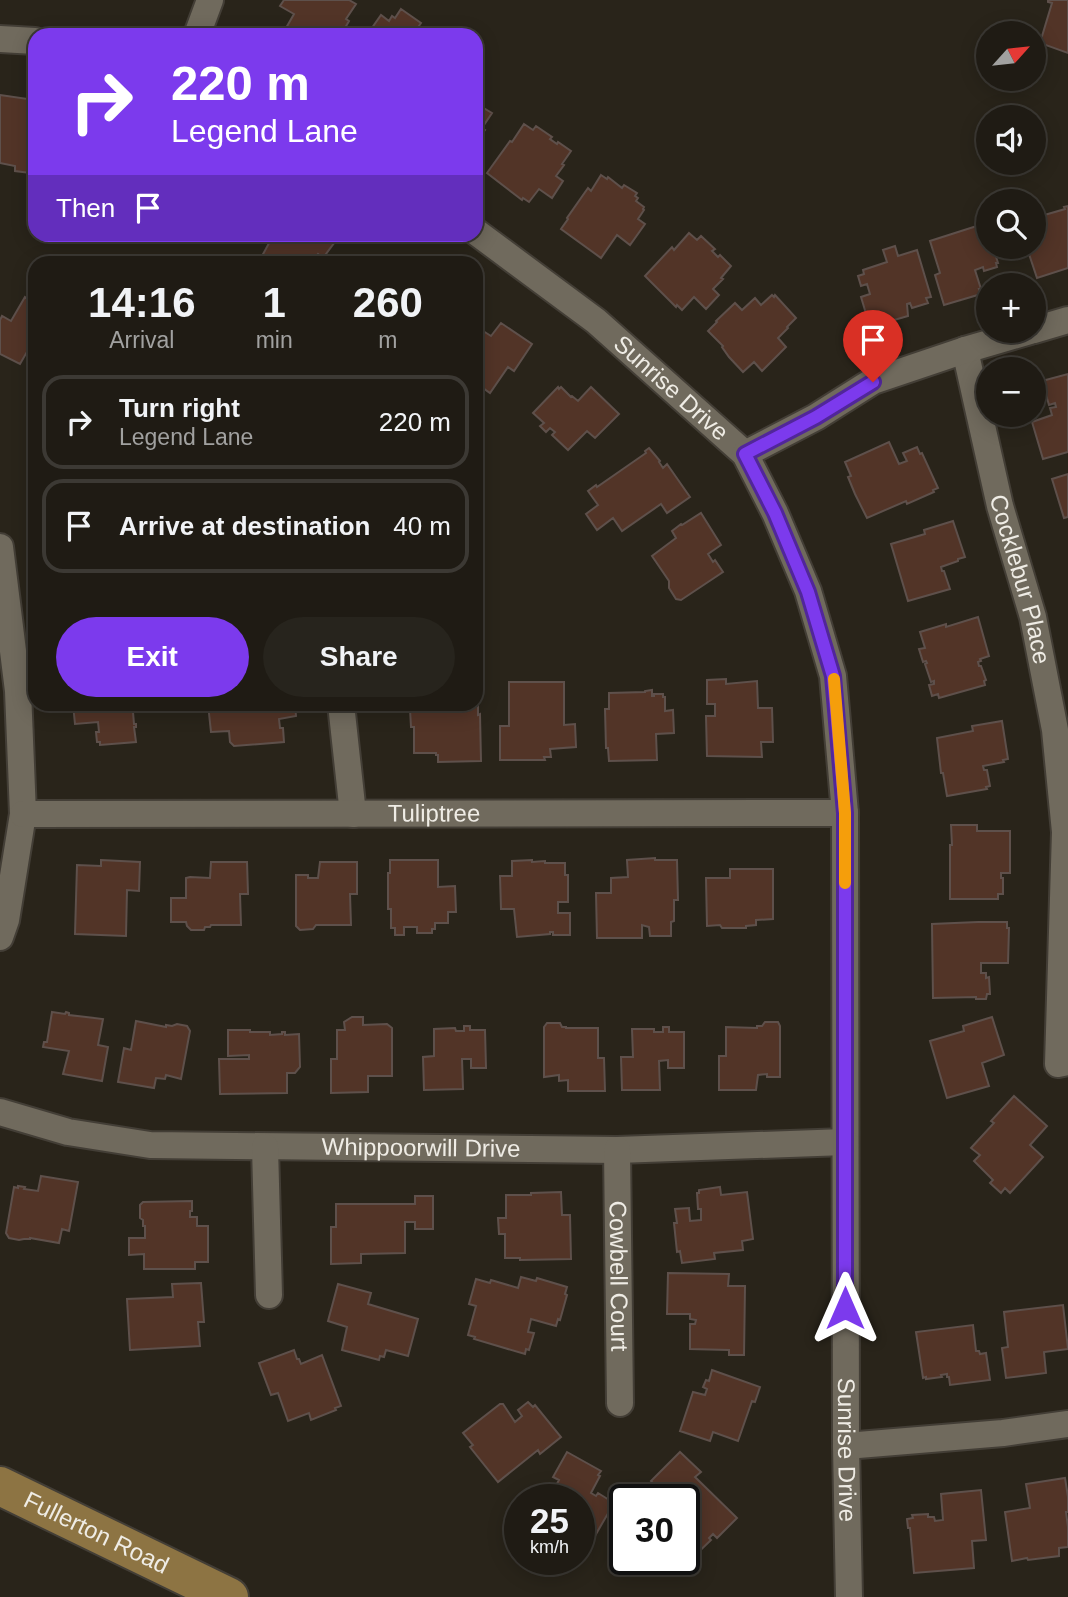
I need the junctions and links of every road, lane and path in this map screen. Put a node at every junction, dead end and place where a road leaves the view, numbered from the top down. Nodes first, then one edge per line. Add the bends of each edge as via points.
1 (210, 0) edge
2 (200, 28) edge
3 (0, 39) edge
4 (28, 41) edge
5 (483, 237) edge
6 (1068, 320) edge
7 (1046, 326) edge
8 (988, 343) edge
9 (965, 350) junction
10 (745, 454) junction
11 (0, 547) edge
12 (342, 711) edge
13 (845, 813) junction
14 (23, 814) junction
15 (353, 814) junction
16 (0, 937) edge
17 (1063, 1063) edge
18 (0, 1112) edge
19 (845, 1142) junction
20 (265, 1147) junction
21 (617, 1150) junction
22 (269, 1296) dead end
23 (620, 1403) dead end
24 (1068, 1424) edge
25 (846, 1446) junction
26 (0, 1486) edge
27 (229, 1597) edge
28 (849, 1597) edge

1 - 2 street
3 - 4 street
5 - 10 street, Sunrise Drive via 596,321
6 - 7 street
8 - 9 street
9 - 10 street via 873,382
9 - 17 street, Cocklebur Place via 1000,506 1032,617 1055,730 1065,832
10 - 13 street, Sunrise Drive via 775,513 822,636 833,676
11 - 14 street via 18,691
12 - 15 street
13 - 15 street, Tuliptree
13 - 19 street, Sunrise Drive
14 - 15 street, Tuliptree
14 - 16 street
18 - 20 street, Whippoorwill Drive via 68,1132 150,1144
19 - 21 street, Whippoorwill Drive
19 - 25 street, Sunrise Drive
20 - 21 street, Whippoorwill Drive
20 - 22 street
21 - 23 street, Cowbell Court
24 - 25 street
25 - 28 street, Sunrise Drive
26 - 27 main road, Fullerton Road

